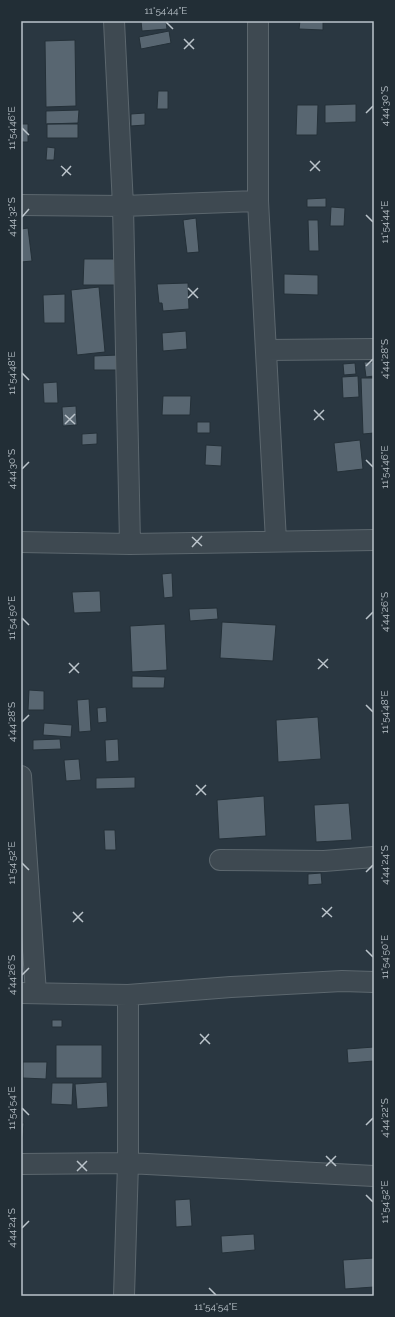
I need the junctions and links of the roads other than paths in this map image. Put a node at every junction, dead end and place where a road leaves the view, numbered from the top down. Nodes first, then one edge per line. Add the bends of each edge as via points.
1 (114, 21) edge
2 (258, 21) edge
3 (258, 201) junction
4 (21, 205) edge
5 (123, 206) junction
6 (374, 349) edge
7 (266, 350) junction
8 (374, 540) edge
9 (276, 541) junction
10 (21, 542) edge
11 (130, 544) junction
12 (21, 776) edge
13 (374, 857) edge
14 (220, 860) dead end
15 (374, 982) edge
16 (29, 993) edge
17 (128, 996) junction
18 (128, 1163) junction
19 (21, 1164) edge
20 (374, 1176) edge
21 (124, 1296) edge

1 - 5 street
2 - 3 street
3 - 5 street
3 - 7 street
4 - 5 street
5 - 11 street
6 - 7 street
7 - 9 street
8 - 9 street
9 - 11 street
10 - 11 street
12 - 16 street
13 - 14 street via 324,861
15 - 17 street via 342,981
16 - 17 street
17 - 18 street
18 - 19 street
18 - 20 street
18 - 21 street

